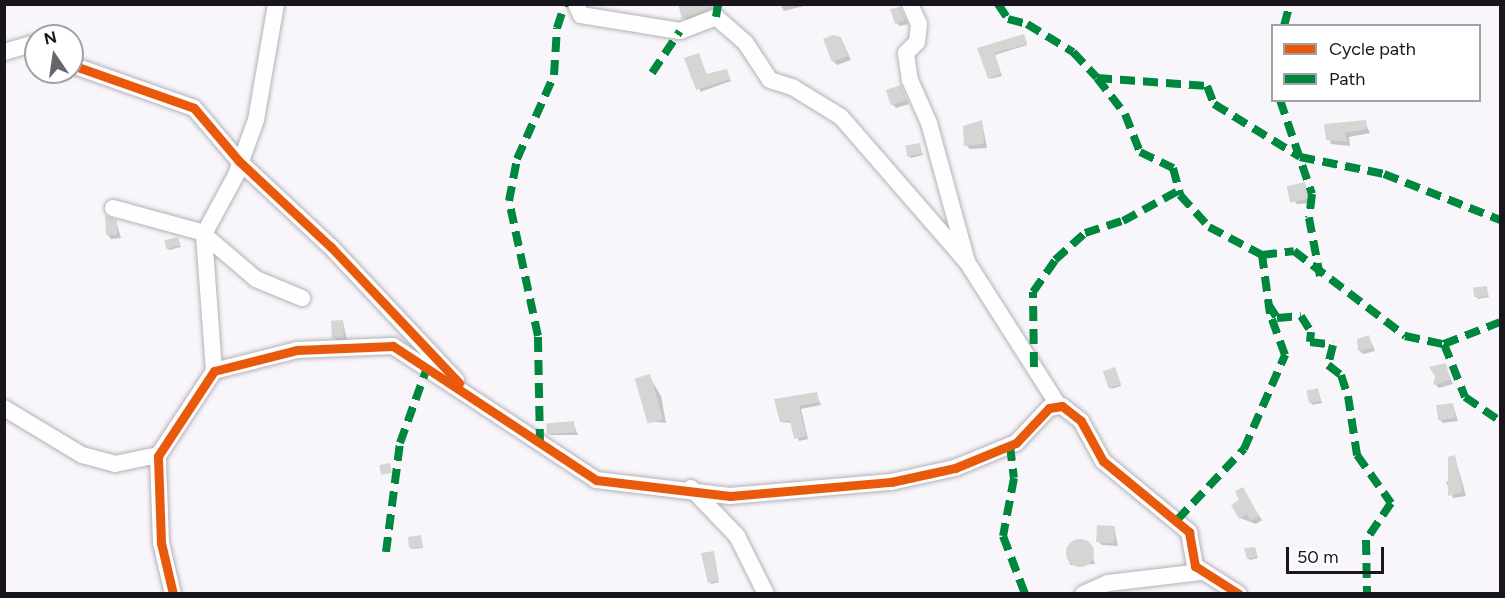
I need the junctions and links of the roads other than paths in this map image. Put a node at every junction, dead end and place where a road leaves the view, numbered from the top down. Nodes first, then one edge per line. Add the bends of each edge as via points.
1 (276, 4) edge
2 (576, 4) edge
3 (910, 4) edge
4 (24, 46) edge
5 (4, 52) edge
6 (84, 69) edge
7 (239, 161) junction
8 (113, 208) dead end
9 (204, 234) junction
10 (967, 262) junction
11 (303, 298) dead end
12 (214, 371) junction
13 (467, 392) junction
14 (1058, 405) junction
15 (4, 408) edge
16 (158, 455) junction
17 (691, 488) junction
18 (1201, 572) junction
19 (173, 594) edge
20 (766, 594) edge
21 (1083, 594) edge
22 (1239, 594) edge

1 - 7 street via 256,120
2 - 10 street via 580,15 680,31 716,17 745,42 770,80 794,88 841,117
3 - 10 street via 919,24 917,42 906,53 910,80 929,123
4 - 5 street
6 - 7 street via 194,108
7 - 9 street
7 - 13 street via 331,247
8 - 9 street
9 - 11 street via 256,279
9 - 12 street
10 - 14 street
12 - 13 street via 297,350 393,346
12 - 16 street
13 - 17 street via 596,480
14 - 17 street via 1003,450 911,478 745,497
14 - 18 street via 1081,421 1102,461 1130,488 1189,532 1195,566
15 - 16 street via 82,455 116,464
16 - 19 street via 161,543
17 - 20 street via 737,536
18 - 21 street via 1108,583
18 - 22 street

